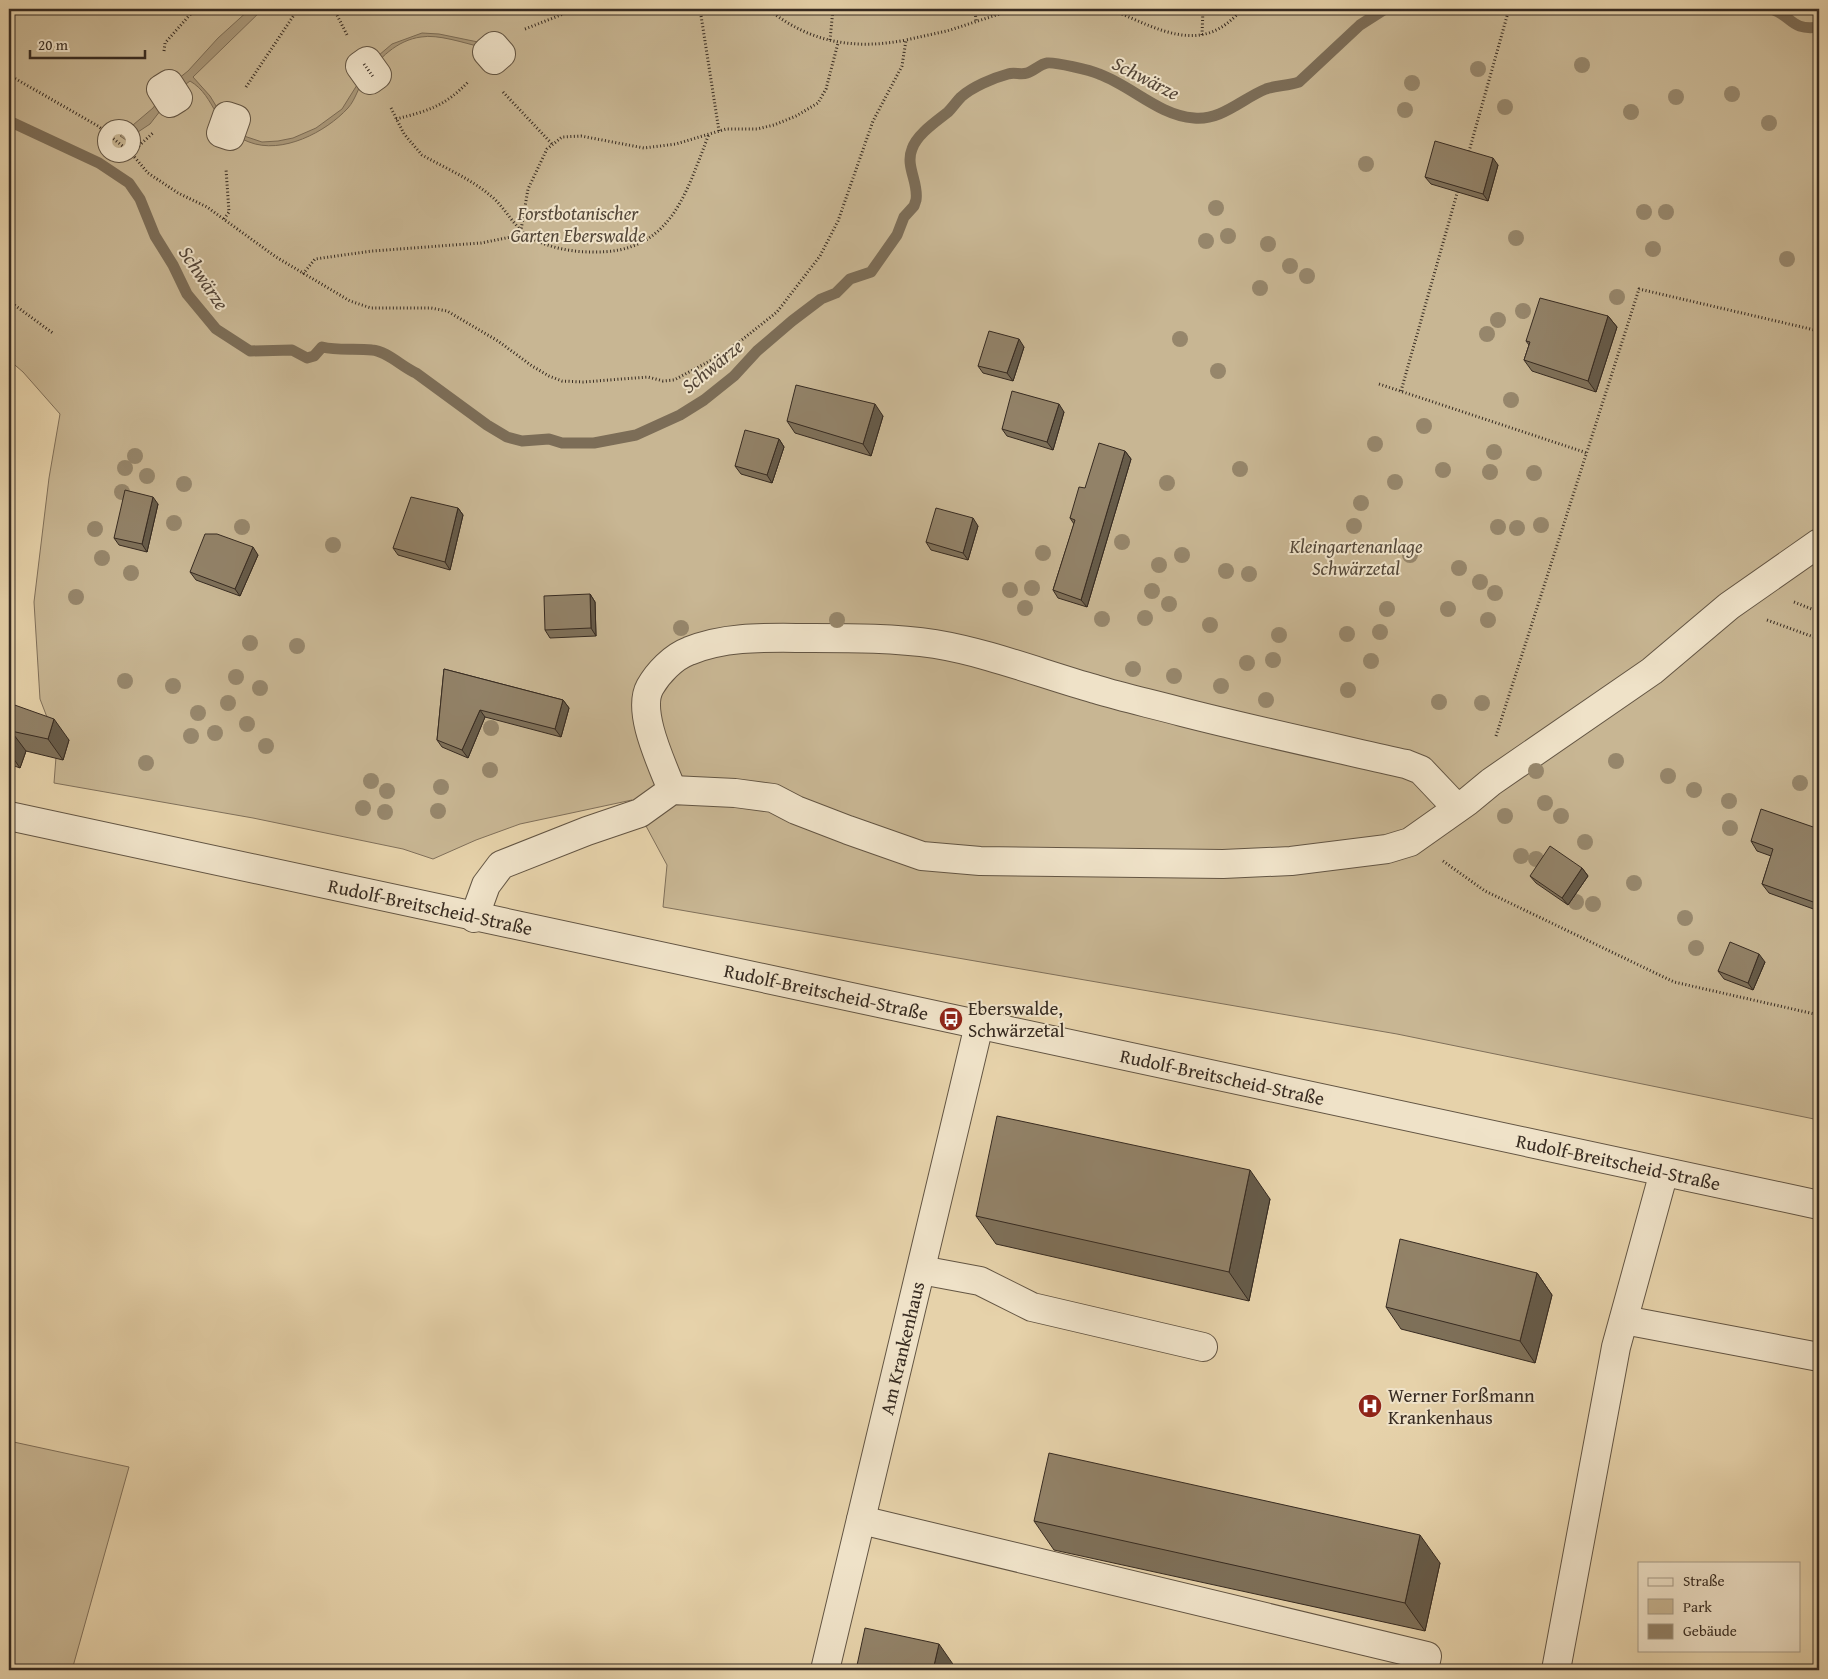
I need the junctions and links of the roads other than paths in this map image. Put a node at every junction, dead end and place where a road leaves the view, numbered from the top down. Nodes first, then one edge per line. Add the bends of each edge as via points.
1 (1819, 543) edge
2 (672, 790) junction
3 (1457, 808) junction
4 (9, 816) edge
5 (474, 918) junction
6 (980, 1025) junction
7 (1664, 1172) junction
8 (1819, 1205) edge
9 (920, 1270) junction
10 (1624, 1320) junction
11 (1203, 1347) dead end
12 (1819, 1357) edge
13 (861, 1520) junction
14 (824, 1670) edge
15 (1424, 1670) edge
16 (1556, 1670) edge

1 - 3 street via 1729,606 1652,671
2 - 3 street via 773,798 796,810 922,856 980,861 1223,864 1311,858 1387,849 1410,842
2 - 3 street via 654,744 646,699 649,688 672,660 718,642 757,638 837,638 935,644 1096,690 1406,764 1421,770
2 - 5 street via 640,813 501,865 486,885
4 - 5 street, Rudolf-Breitscheid-Straße
5 - 6 street, Rudolf-Breitscheid-Straße
6 - 7 street, Rudolf-Breitscheid-Straße
6 - 9 street, Am Krankenhaus
7 - 8 street, Rudolf-Breitscheid-Straße
7 - 10 street
9 - 11 street via 980,1281 1032,1306
9 - 13 street, Am Krankenhaus
10 - 12 street
10 - 16 street
13 - 14 street, Am Krankenhaus
13 - 15 street via 1427,1656

